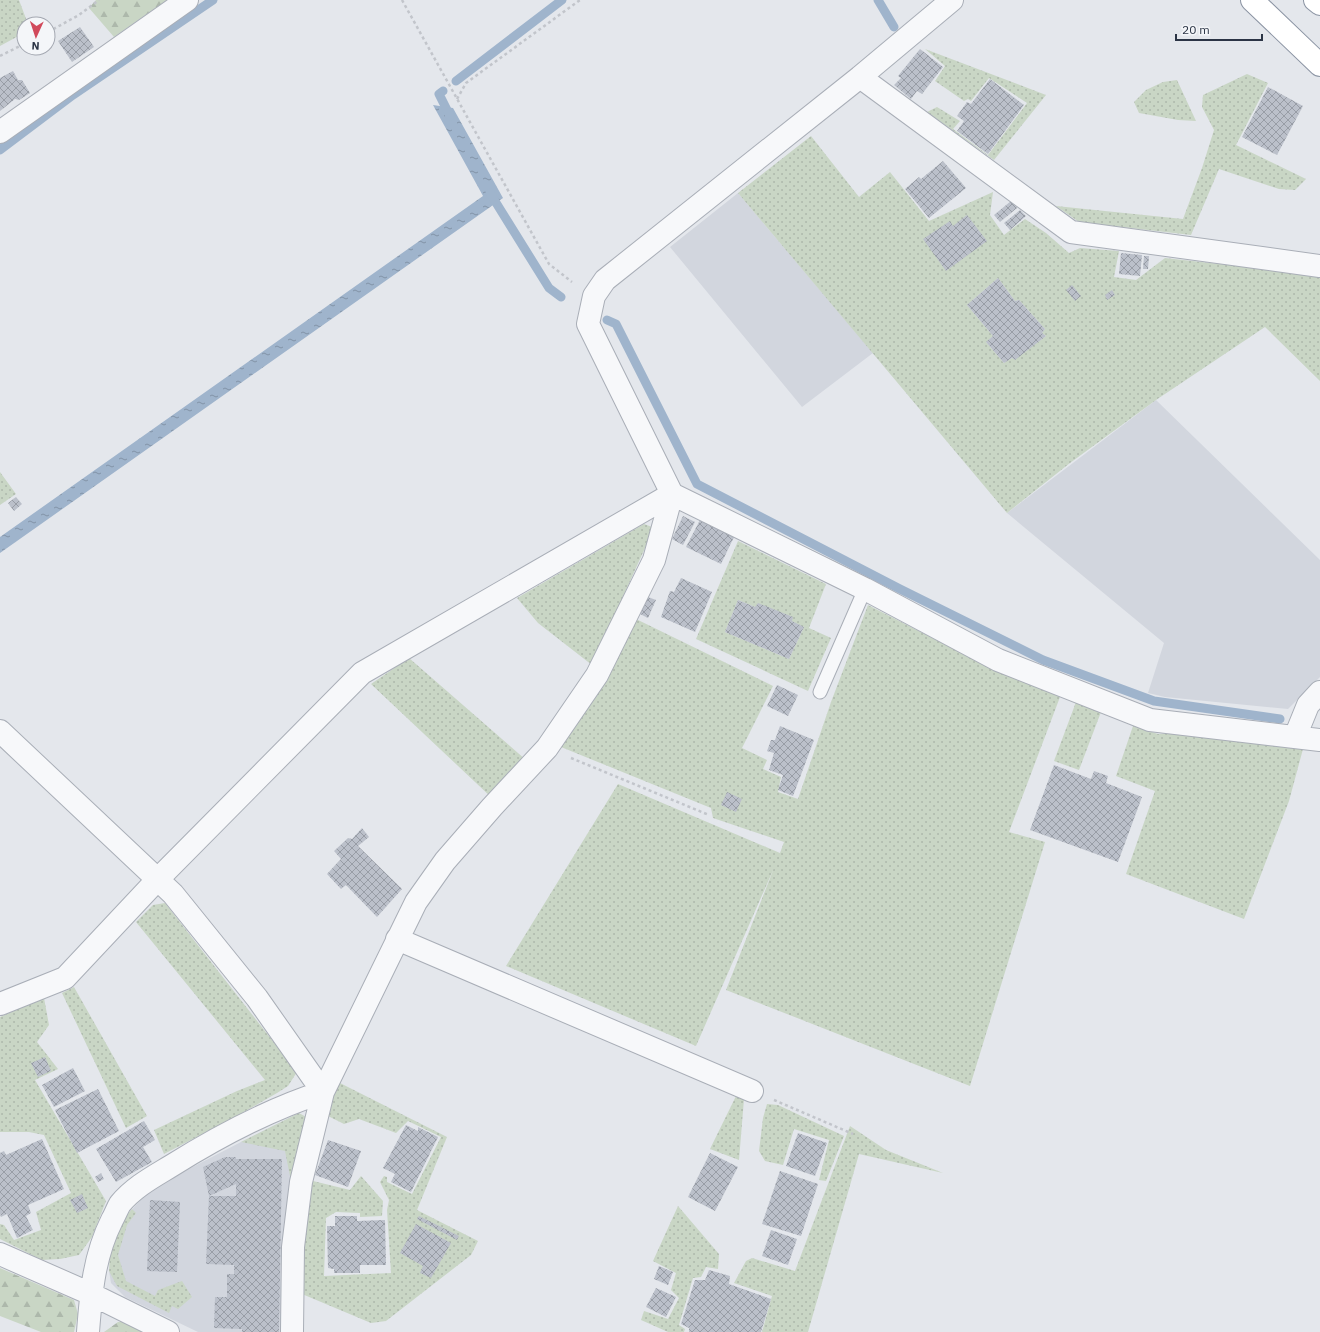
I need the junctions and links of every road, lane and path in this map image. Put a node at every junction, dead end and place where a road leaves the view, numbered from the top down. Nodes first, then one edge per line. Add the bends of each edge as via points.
1 (99, 0) edge
2 (187, 0) edge
3 (402, 0) edge
4 (580, 0) edge
5 (952, 0) edge
6 (1252, 0) edge
7 (1315, 0) edge
8 (1320, 4) edge
9 (56, 28) edge
10 (16, 48) edge
11 (0, 56) edge
12 (1320, 65) edge
13 (860, 77) junction
14 (457, 99) junction
15 (0, 132) edge
16 (1320, 266) edge
17 (594, 296) junction
18 (672, 494) junction
19 (864, 589) junction
20 (820, 692) dead end
21 (1320, 692) edge
22 (0, 731) edge
23 (1295, 737) junction
24 (1320, 740) edge
25 (547, 748) junction
26 (709, 815) dead end
27 (157, 880) junction
28 (397, 939) junction
29 (0, 1004) edge
30 (752, 1091) joint
31 (323, 1092) junction
32 (853, 1134) dead end
33 (0, 1254) edge
34 (91, 1294) junction
35 (88, 1332) edge
36 (168, 1332) edge
37 (292, 1332) edge

1 - 9 path
2 - 15 street
3 - 14 path
4 - 14 path via 466,83
5 - 13 street
6 - 12 highway
7 - 8 highway
10 - 11 path
13 - 16 street via 1071,232
13 - 17 street via 605,280
14 - 17 path via 549,264 584,292
17 - 18 street via 588,324
18 - 19 street
18 - 25 street via 654,560 597,675
18 - 27 street via 362,673
19 - 20 lane
19 - 23 street via 998,660 1150,720
21 - 23 street via 1308,705
22 - 27 street
23 - 24 street
25 - 26 path
25 - 28 street via 445,861 416,902
27 - 29 street via 65,978
27 - 31 street via 173,894 257,998
28 - 30 street
28 - 31 street
30 - 32 path
31 - 34 street via 294,1101 257,1118 190,1154 140,1185 120,1205 103,1237
31 - 37 street via 302,1182 293,1247
33 - 34 street
34 - 35 street
34 - 36 street

